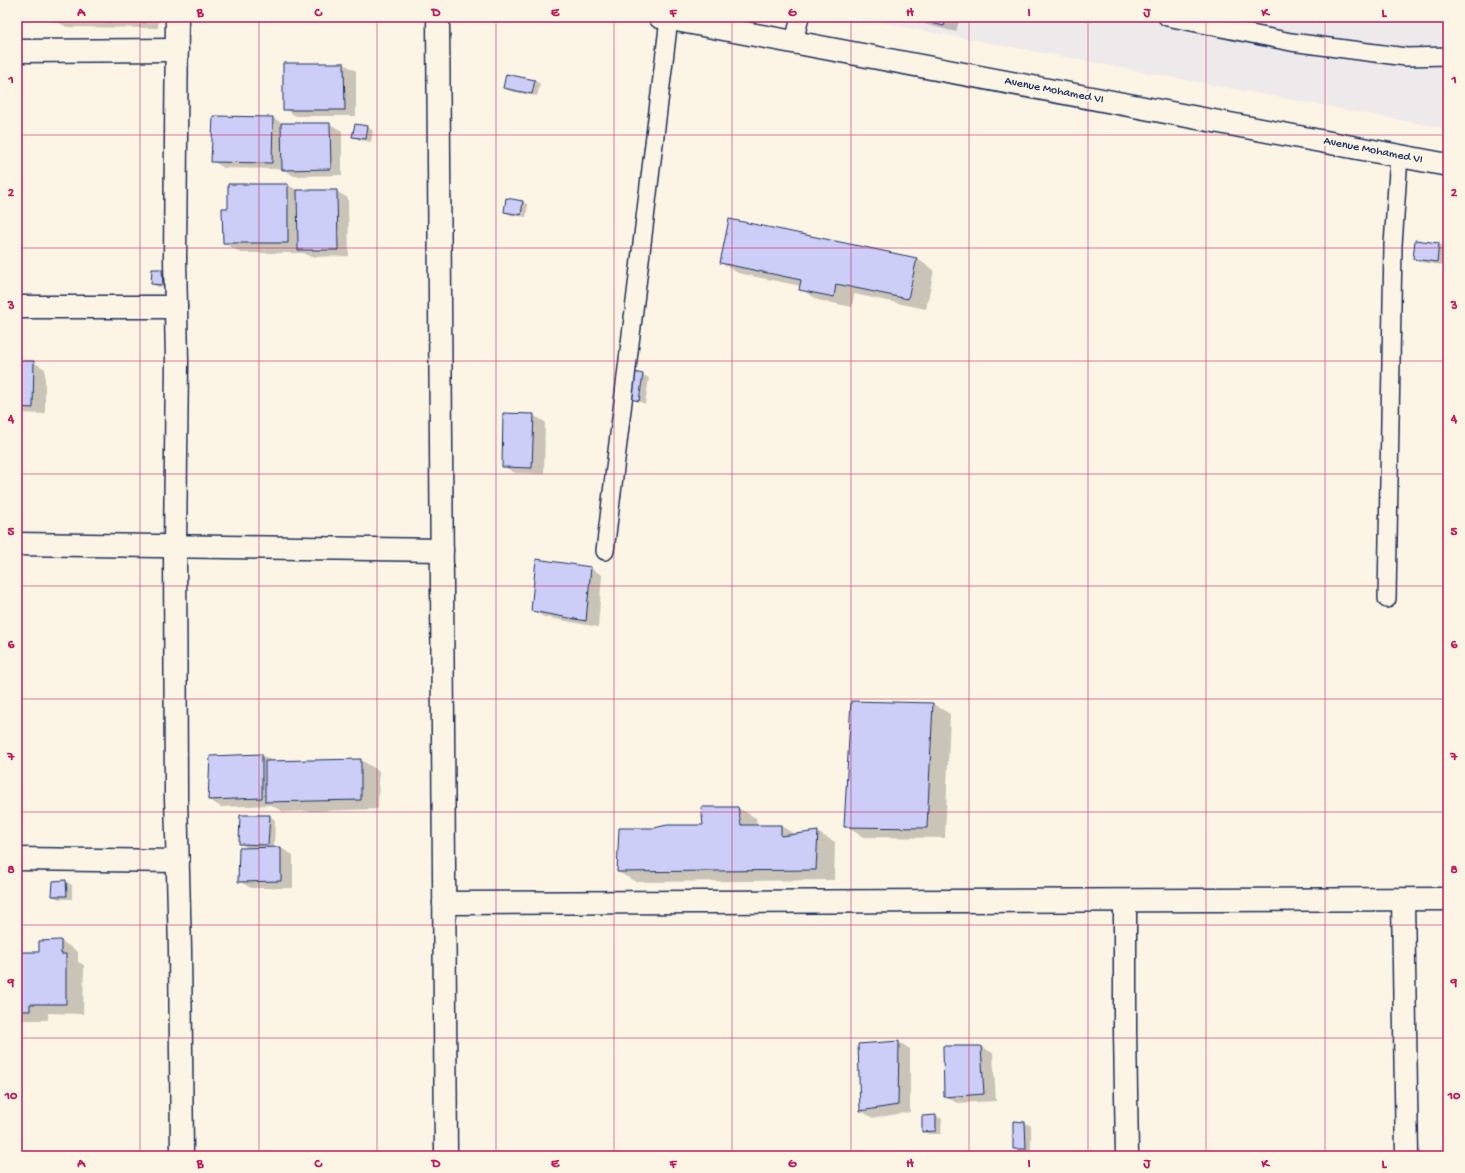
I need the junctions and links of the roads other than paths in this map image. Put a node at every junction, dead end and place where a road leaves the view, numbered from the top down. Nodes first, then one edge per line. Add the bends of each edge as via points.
1 (177, 17) edge
2 (438, 17) edge
3 (800, 17) edge
4 (1167, 17) edge
5 (665, 18) edge
6 (794, 42) junction
7 (176, 50) junction
8 (17, 51) edge
9 (1448, 56) edge
10 (1399, 156) junction
11 (1448, 165) edge
12 (17, 307) edge
13 (176, 307) junction
14 (17, 544) edge
15 (175, 547) junction
16 (442, 550) junction
17 (605, 551) dead end
18 (1387, 599) dead end
19 (17, 859) edge
20 (178, 861) junction
21 (1126, 900) junction
22 (1403, 900) junction
23 (1448, 900) edge
24 (444, 903) junction
25 (182, 1156) edge
26 (446, 1156) edge
27 (1127, 1156) edge
28 (1407, 1156) edge

1 - 7 street
2 - 16 street
3 - 6 lane
4 - 9 lane via 1291,42 1406,57
5 - 6 street, Avenue Mohamed VI
5 - 17 lane
6 - 10 street, Avenue Mohamed VI
7 - 8 street
7 - 13 street
10 - 11 street, Avenue Mohamed VI
10 - 18 lane via 1393,245
12 - 13 street
13 - 15 street
14 - 15 street
15 - 16 street
15 - 20 street
16 - 24 street
19 - 20 street
20 - 25 street
21 - 22 street
21 - 24 street
21 - 27 street
22 - 23 street
22 - 28 street
24 - 26 street

